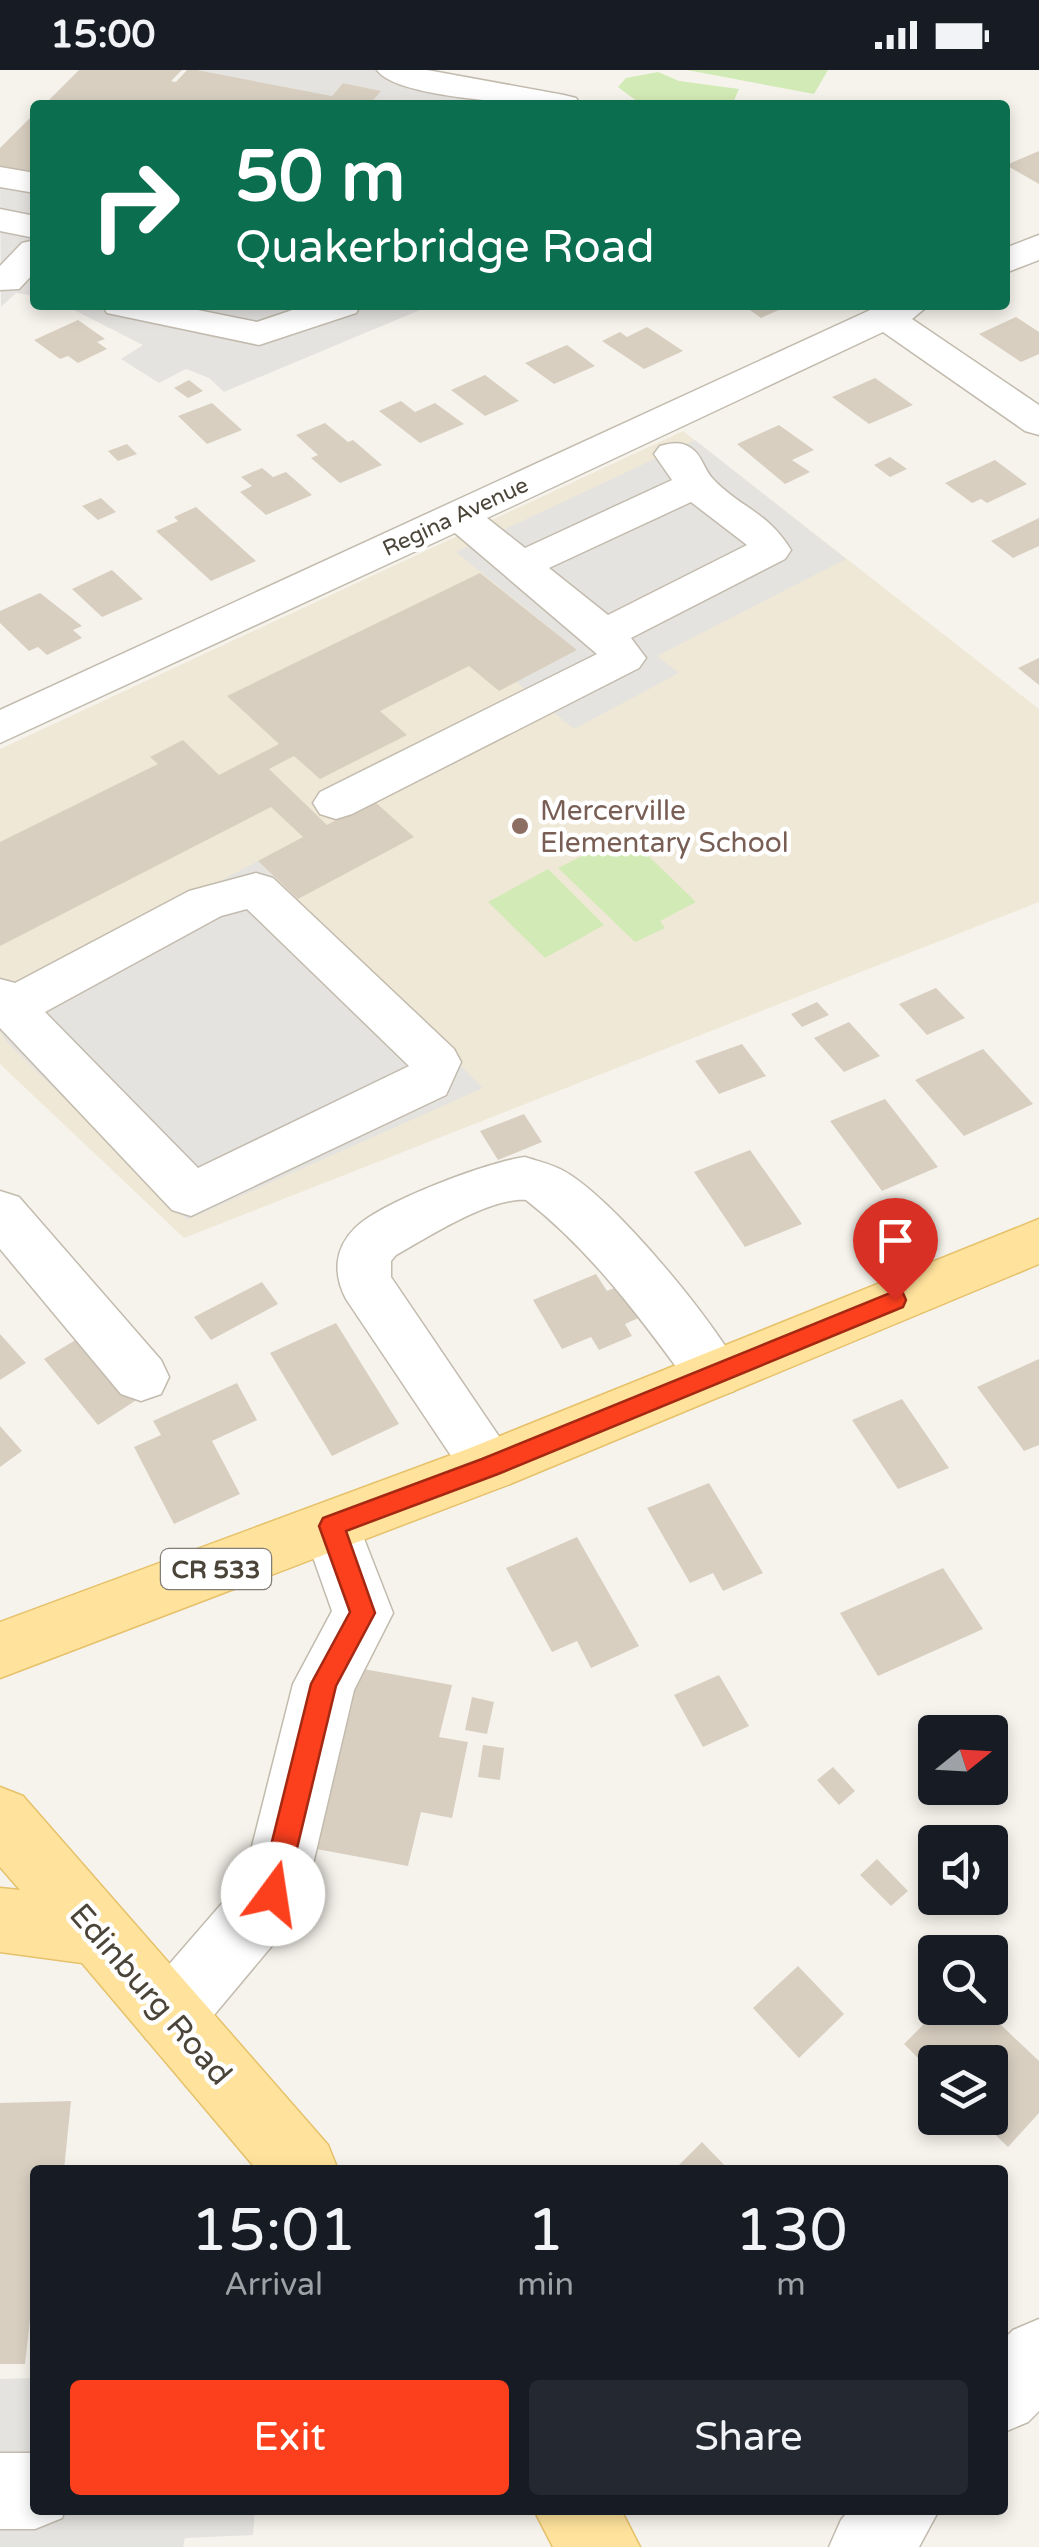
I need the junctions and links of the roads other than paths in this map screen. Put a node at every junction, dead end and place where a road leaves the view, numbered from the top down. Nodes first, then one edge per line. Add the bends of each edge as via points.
1 (400, 73) edge
2 (387, 100) edge
3 (538, 100) edge
4 (0, 177) edge
5 (30, 183) edge
6 (0, 220) edge
7 (30, 227) edge
8 (1039, 246) edge
9 (30, 258) edge
10 (1010, 260) edge
11 (14, 282) edge
12 (144, 310) edge
13 (329, 310) edge
14 (898, 311) edge
15 (1039, 423) edge
16 (647, 427) junction
17 (694, 486) junction
18 (458, 514) junction
19 (518, 567) junction
20 (604, 634) junction
21 (0, 728) edge
22 (336, 803) dead end
23 (5, 1002) edge
24 (7, 1234) edge
25 (1039, 1240) edge
26 (714, 1374) junction
27 (140, 1377) dead end
28 (490, 1466) junction
29 (332, 1526) junction
30 (0, 1650) edge
31 (0, 1818) edge
32 (0, 1920) edge
33 (100, 1933) junction
34 (170, 2015) junction
35 (295, 2165) edge
36 (1039, 2356) edge
37 (1008, 2390) edge
38 (0, 2491) edge
39 (30, 2492) edge
40 (576, 2515) edge
41 (897, 2515) edge
42 (601, 2547) edge
43 (868, 2547) edge

1 - 2 street
1 - 3 street
4 - 5 street
6 - 7 street
8 - 10 street
9 - 11 street
12 - 13 street via 259,334
14 - 15 street
14 - 16 street, Regina Avenue
16 - 17 street via 685,464
16 - 18 street, Regina Avenue
17 - 19 street
17 - 20 street via 760,533 770,550
18 - 19 street
18 - 21 street, Regina Avenue
19 - 20 street
20 - 22 street via 624,658
23 - 23 street via 192,1195 428,1081 436,1062 256,890 206,903
24 - 27 street
25 - 26 main road, CR 533
26 - 28 main road, CR 533
26 - 28 street via 615,1252 554,1190 522,1177 482,1190 377,1240 362,1264 365,1283
28 - 29 main road, CR 533
29 - 30 main road, CR 533
29 - 34 street via 363,1613 324,1684 273,1894
31 - 33 main road, Edinburg Road
32 - 33 main road
33 - 34 main road, Edinburg Road
34 - 35 main road, Edinburg Road
36 - 37 street
38 - 39 street
40 - 42 main road
41 - 43 street

